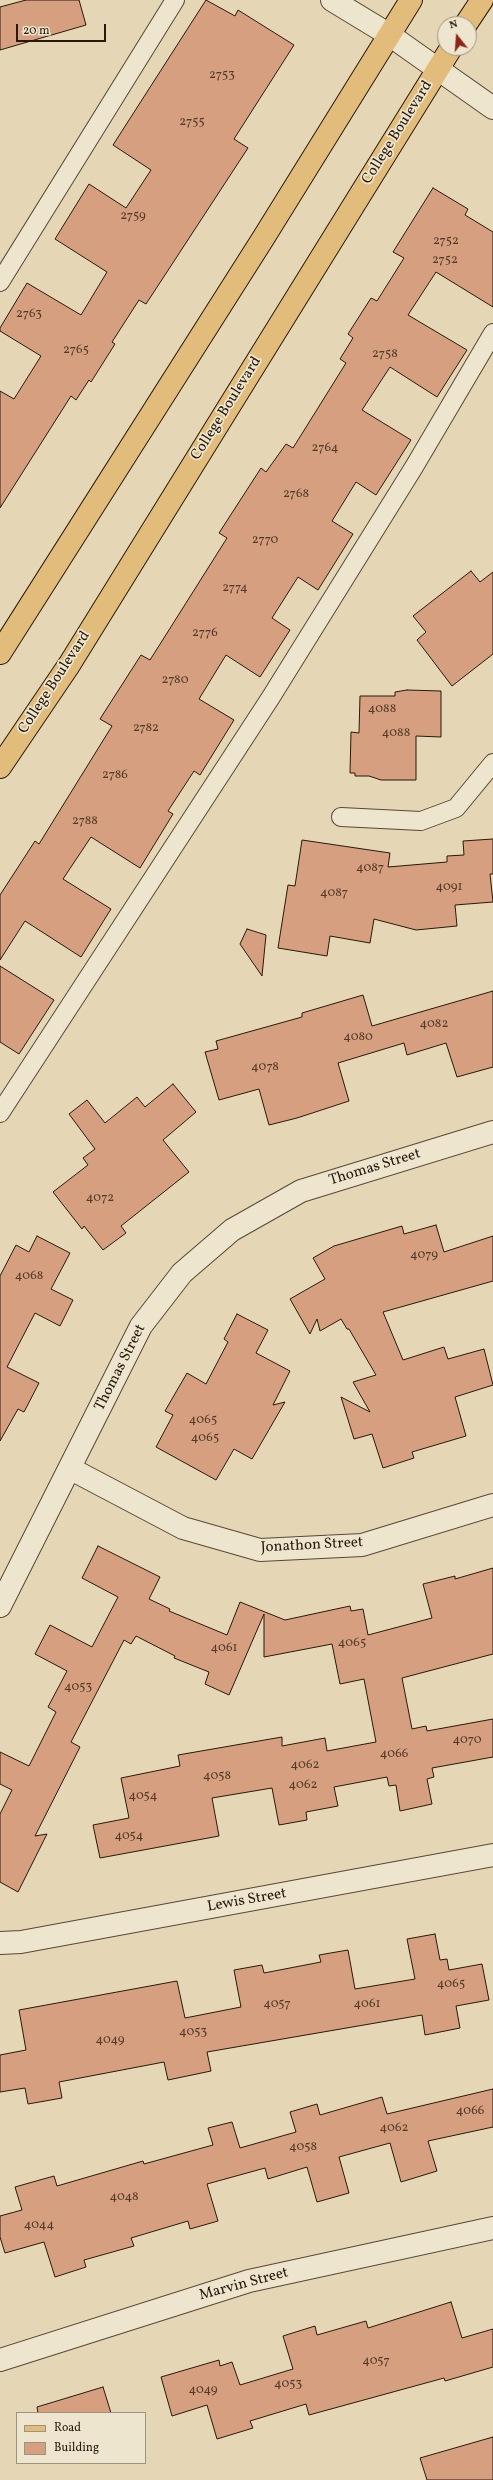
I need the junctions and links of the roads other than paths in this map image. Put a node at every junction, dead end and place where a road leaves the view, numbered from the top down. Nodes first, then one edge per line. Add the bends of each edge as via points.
1 (175, 0) edge
2 (332, 0) edge
3 (411, 0) edge
4 (482, 0) edge
5 (471, 16) edge
6 (388, 34) junction
7 (446, 56) edge
8 (438, 69) junction
9 (493, 108) edge
10 (0, 282) edge
11 (493, 333) edge
12 (0, 653) edge
13 (493, 763) edge
14 (0, 767) edge
15 (341, 817) dead end
16 (0, 1114) edge
17 (493, 1132) edge
18 (70, 1469) junction
19 (493, 1505) edge
20 (0, 1606) edge
21 (493, 1855) edge
22 (0, 1943) edge
23 (493, 2228) edge
24 (0, 2360) edge

1 - 10 lane
2 - 6 street
3 - 6 main road
4 - 5 main road
6 - 8 street
6 - 12 main road via 264,236
7 - 8 main road, College Boulevard
8 - 9 street
8 - 14 main road, College Boulevard via 73,658
11 - 16 lane via 414,467 271,698
13 - 15 lane via 456,808 421,821
17 - 18 street, Thomas Street via 301,1191 232,1230 182,1273 140,1326
18 - 19 street, Jonathon Street via 183,1528 260,1550 362,1545
18 - 20 street, Thomas Street
21 - 22 street, Lewis Street via 21,1942
23 - 24 street, Marvin Street via 249,2281

